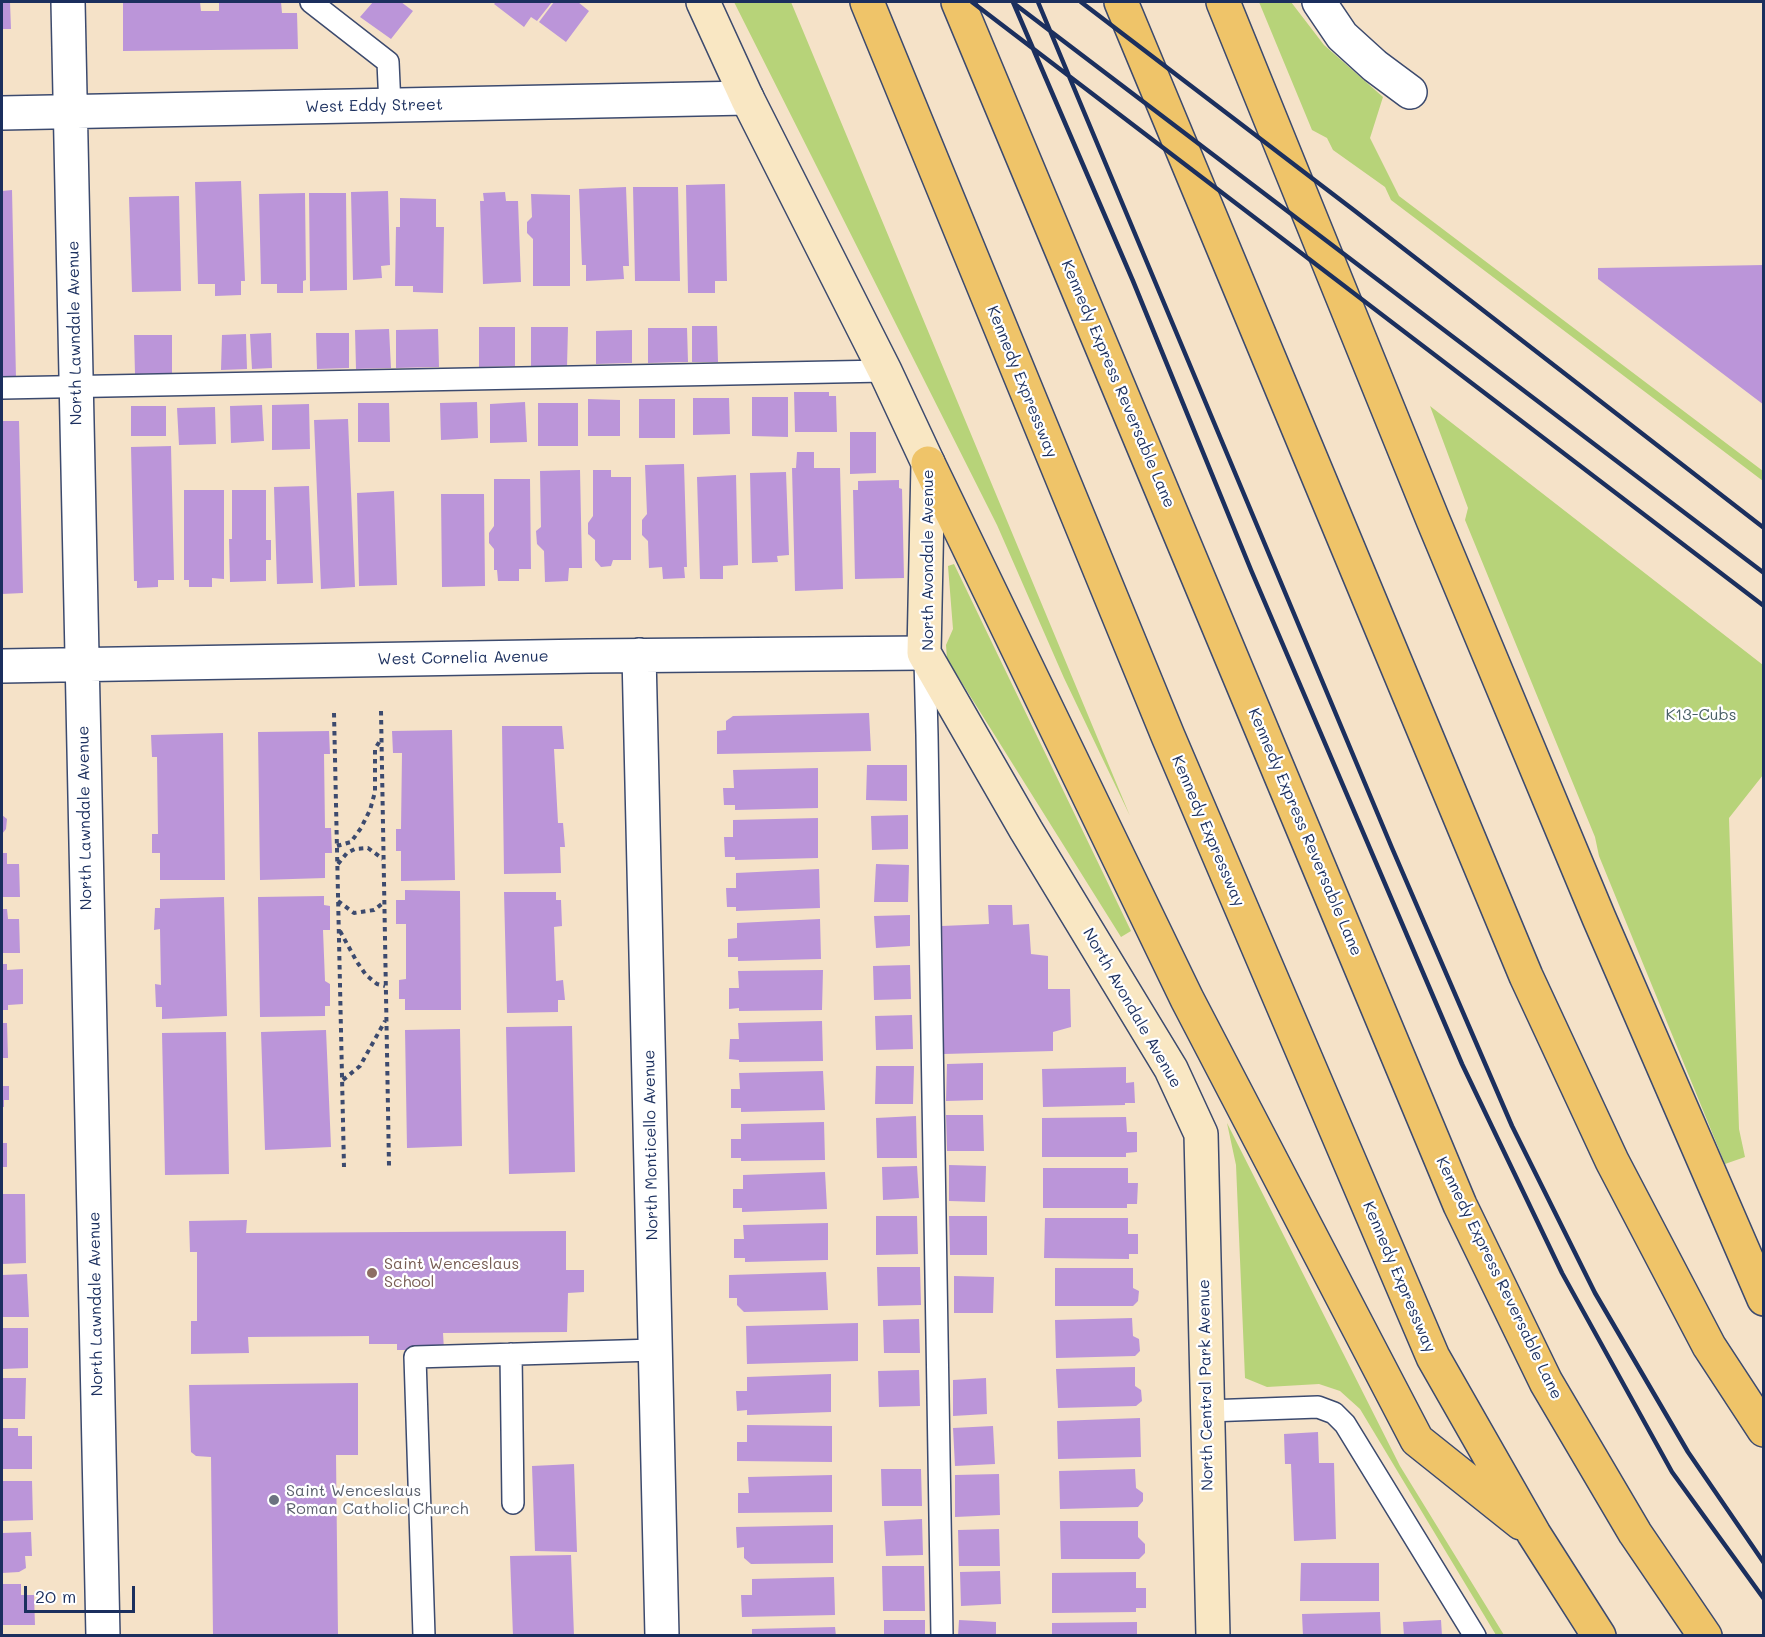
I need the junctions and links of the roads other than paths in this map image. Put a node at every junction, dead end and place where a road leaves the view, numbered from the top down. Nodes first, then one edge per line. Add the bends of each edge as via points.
1 (68, 2) edge
2 (311, 2) edge
3 (703, 2) edge
4 (867, 2) edge
5 (958, 2) edge
6 (1120, 2) edge
7 (1223, 2) edge
8 (1319, 2) edge
9 (1410, 92) dead end
10 (747, 98) junction
11 (390, 106) junction
12 (70, 112) junction
13 (2, 113) edge
14 (885, 371) junction
15 (76, 387) junction
16 (2, 388) edge
17 (928, 464) junction
18 (924, 653) junction
19 (639, 655) junction
20 (82, 664) junction
21 (2, 666) edge
22 (1202, 1134) joint
23 (1764, 1299) edge
24 (655, 1350) junction
25 (512, 1354) junction
26 (1206, 1411) junction
27 (1764, 1431) edge
28 (513, 1503) dead end
29 (1534, 1534) junction
30 (103, 1635) edge
31 (424, 1635) edge
32 (662, 1635) edge
33 (942, 1635) edge
34 (1213, 1635) edge
35 (1475, 1635) edge
36 (1599, 1635) edge
37 (1705, 1635) edge

1 - 12 street, North Lawndale Avenue
2 - 11 lane via 388,62
3 - 10 street, North Avondale Avenue
4 - 29 highway, Kennedy Expressway via 1168,736 1433,1357
5 - 37 highway, Kennedy Express Reversable Lane via 1460,1205 1546,1382 1635,1533
6 - 27 highway via 1526,976 1617,1172 1709,1346
7 - 23 highway via 1576,863
8 - 9 street via 1342,36
10 - 11 street, West Eddy Street
10 - 14 street, North Avondale Avenue
11 - 12 street, West Eddy Street
12 - 13 street, West Eddy Street
12 - 15 street, North Lawndale Avenue
14 - 15 lane
14 - 17 street, North Avondale Avenue
15 - 16 lane
15 - 20 street, North Lawndale Avenue
17 - 18 street, North Avondale Avenue
17 - 29 highway via 1187,999 1417,1440
18 - 19 street, West Cornelia Avenue
18 - 22 street, North Avondale Avenue via 1171,1069
18 - 33 lane
19 - 20 street, West Cornelia Avenue
19 - 24 street, North Monticello Avenue
20 - 21 street, West Cornelia Avenue
20 - 30 street, North Lawndale Avenue
22 - 26 street, North Central Park Avenue
24 - 25 lane
24 - 32 street, North Monticello Avenue
25 - 28 lane
25 - 31 lane via 415,1357
26 - 34 street, North Central Park Avenue
26 - 35 lane via 1318,1407 1334,1413 1345,1424
29 - 36 highway, Kennedy Expressway

